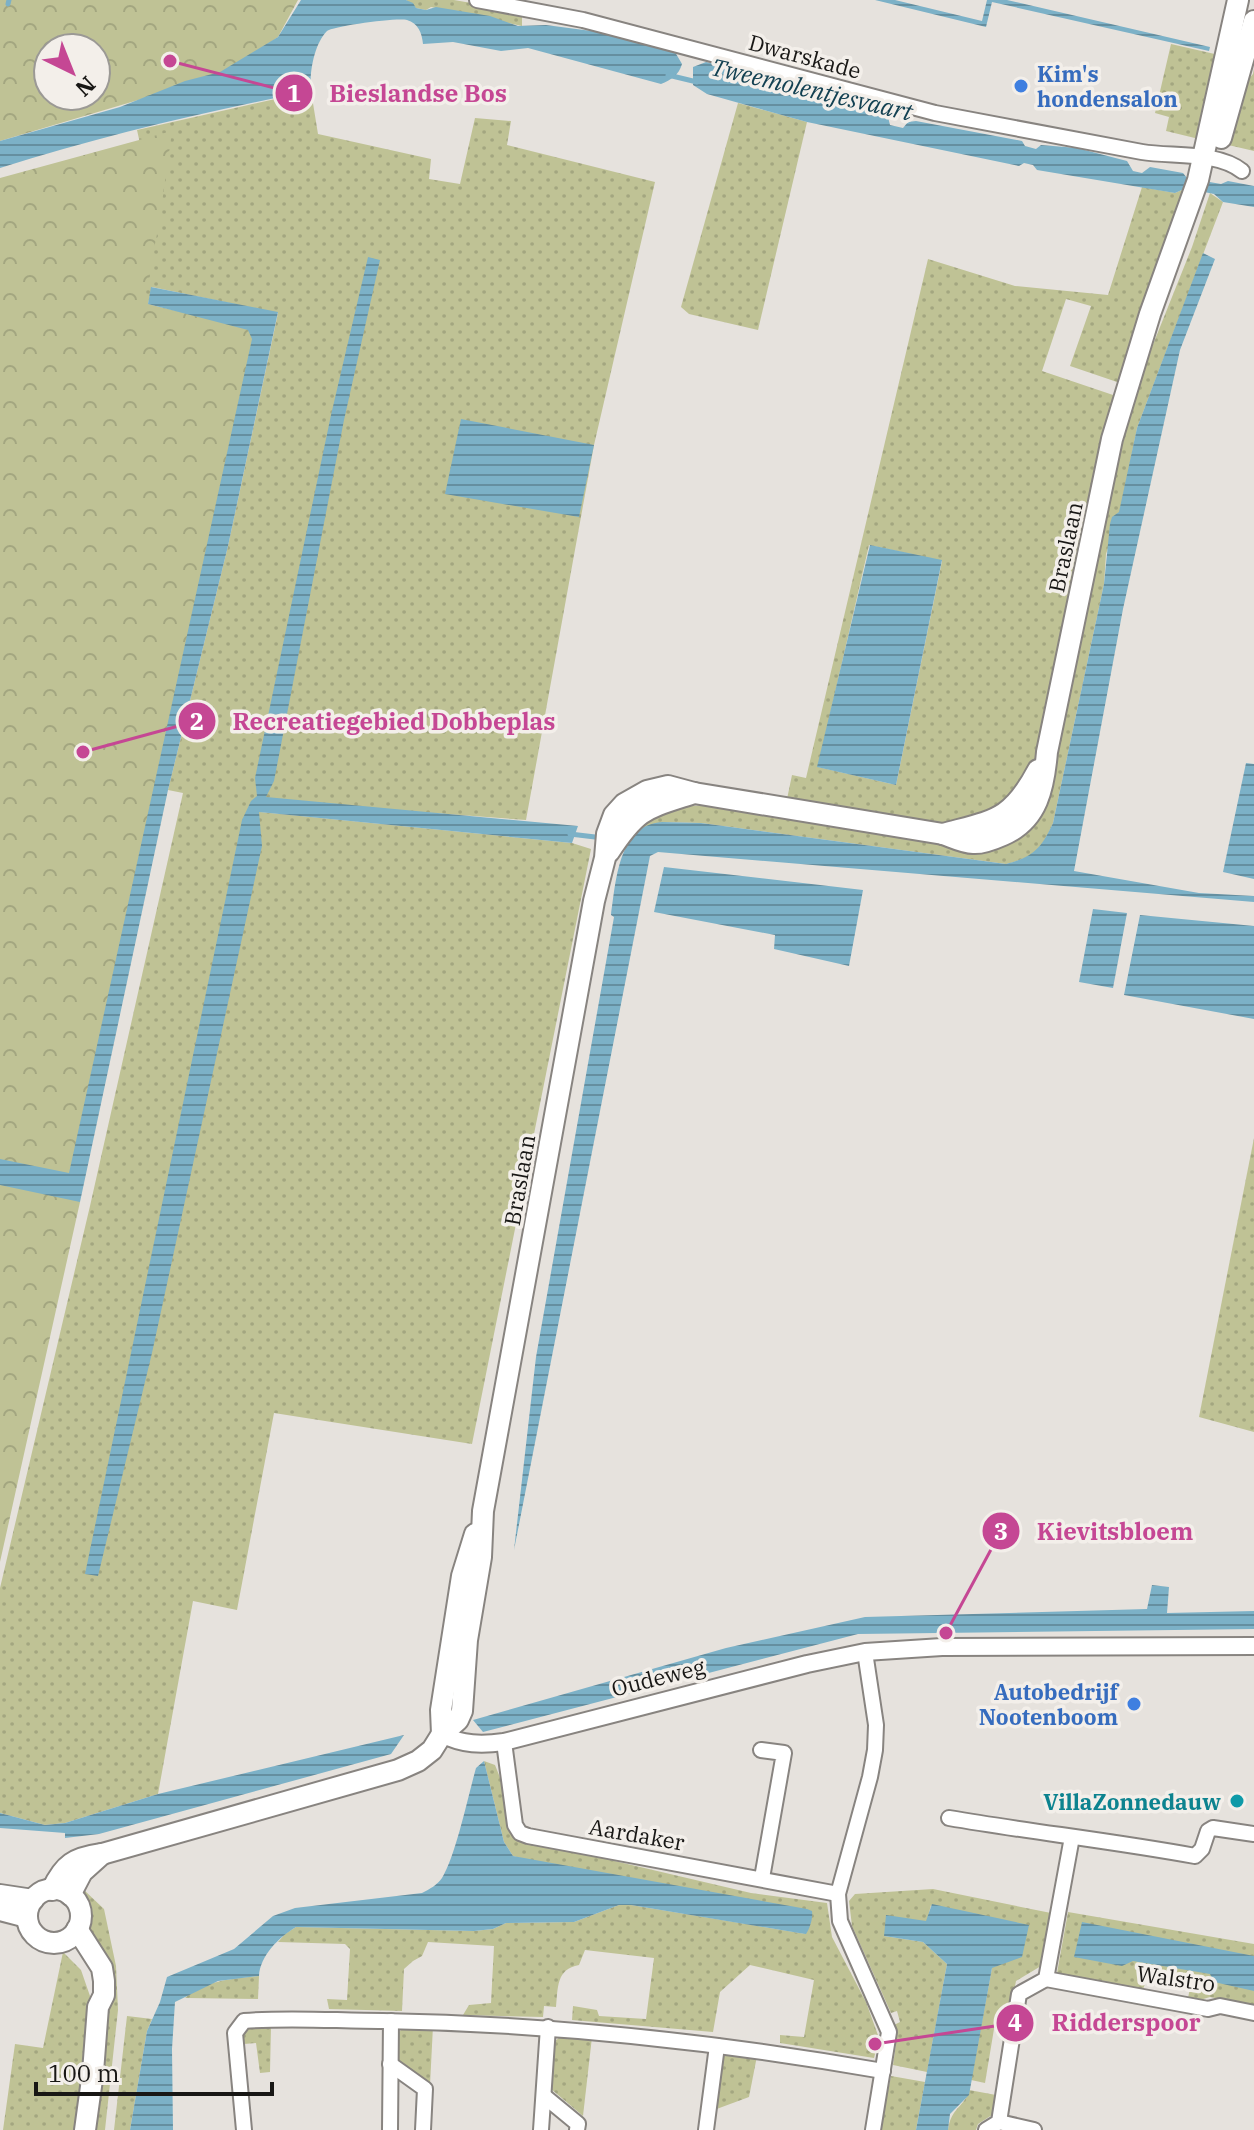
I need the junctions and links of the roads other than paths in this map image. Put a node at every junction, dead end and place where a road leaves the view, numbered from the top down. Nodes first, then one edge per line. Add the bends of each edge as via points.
1 (477, 0) edge
2 (1238, 0) edge
3 (1254, 21) edge
4 (1248, 173) edge
5 (1205, 175) junction
6 (1254, 1646) edge
7 (865, 1652) junction
8 (442, 1734) junction
9 (504, 1742) junction
10 (761, 1750) dead end
11 (949, 1818) dead end
12 (1254, 1834) edge
13 (1072, 1837) junction
14 (762, 1878) junction
15 (61, 1893) junction
16 (838, 1894) junction
17 (0, 1895) edge
18 (30, 1908) junction
19 (0, 1910) edge
20 (72, 1934) junction
21 (1046, 1979) junction
22 (1254, 2013) edge
23 (391, 2021) junction
24 (548, 2027) junction
25 (717, 2046) junction
26 (390, 2064) junction
27 (883, 2071) junction
28 (544, 2096) junction
29 (707, 2124) edge
30 (992, 2126) edge
31 (85, 2130) edge
32 (244, 2130) edge
33 (390, 2130) edge
34 (423, 2130) edge
35 (541, 2130) edge
36 (577, 2130) edge
37 (721, 2130) edge
38 (873, 2130) edge
39 (1034, 2130) edge

1 - 5 street, Dwarskade via 583,20 935,113 1171,156 1186,154
2 - 5 main road
3 - 5 main road
4 - 5 street, Dwarskade
5 - 8 main road, Braslaan via 1161,316 1139,354 1112,439 1047,752 1013,808 986,824 943,834 694,793 641,813 605,858 483,1511 462,1711
6 - 7 street, Oudeweg
7 - 9 street, Oudeweg
7 - 16 street via 875,1750
8 - 9 street, Oudeweg via 482,1745
8 - 15 main road via 432,1750 398,1770 78,1857 58,1877
9 - 14 street, Aardaker via 520,1833
10 - 14 street via 784,1753
11 - 13 street
12 - 13 street via 1213,1828 1195,1856
13 - 21 street
14 - 16 street, Aardaker
15 - 18 main road via 44,1891
15 - 20 main road via 80,1911
16 - 27 street via 840,1921 889,2032
17 - 18 main road
18 - 19 main road
18 - 20 main road via 30,1930 40,1939 53,1943
20 - 31 main road via 98,2007
21 - 22 street, Walstro
21 - 30 street via 1019,1994
23 - 24 street
23 - 26 street
23 - 32 street via 244,2021 235,2033
24 - 25 street
24 - 28 street
25 - 27 street
25 - 29 street
26 - 33 street
26 - 34 street via 425,2089
27 - 38 street
28 - 35 street
28 - 36 street via 578,2124
29 - 37 street
30 - 39 street

